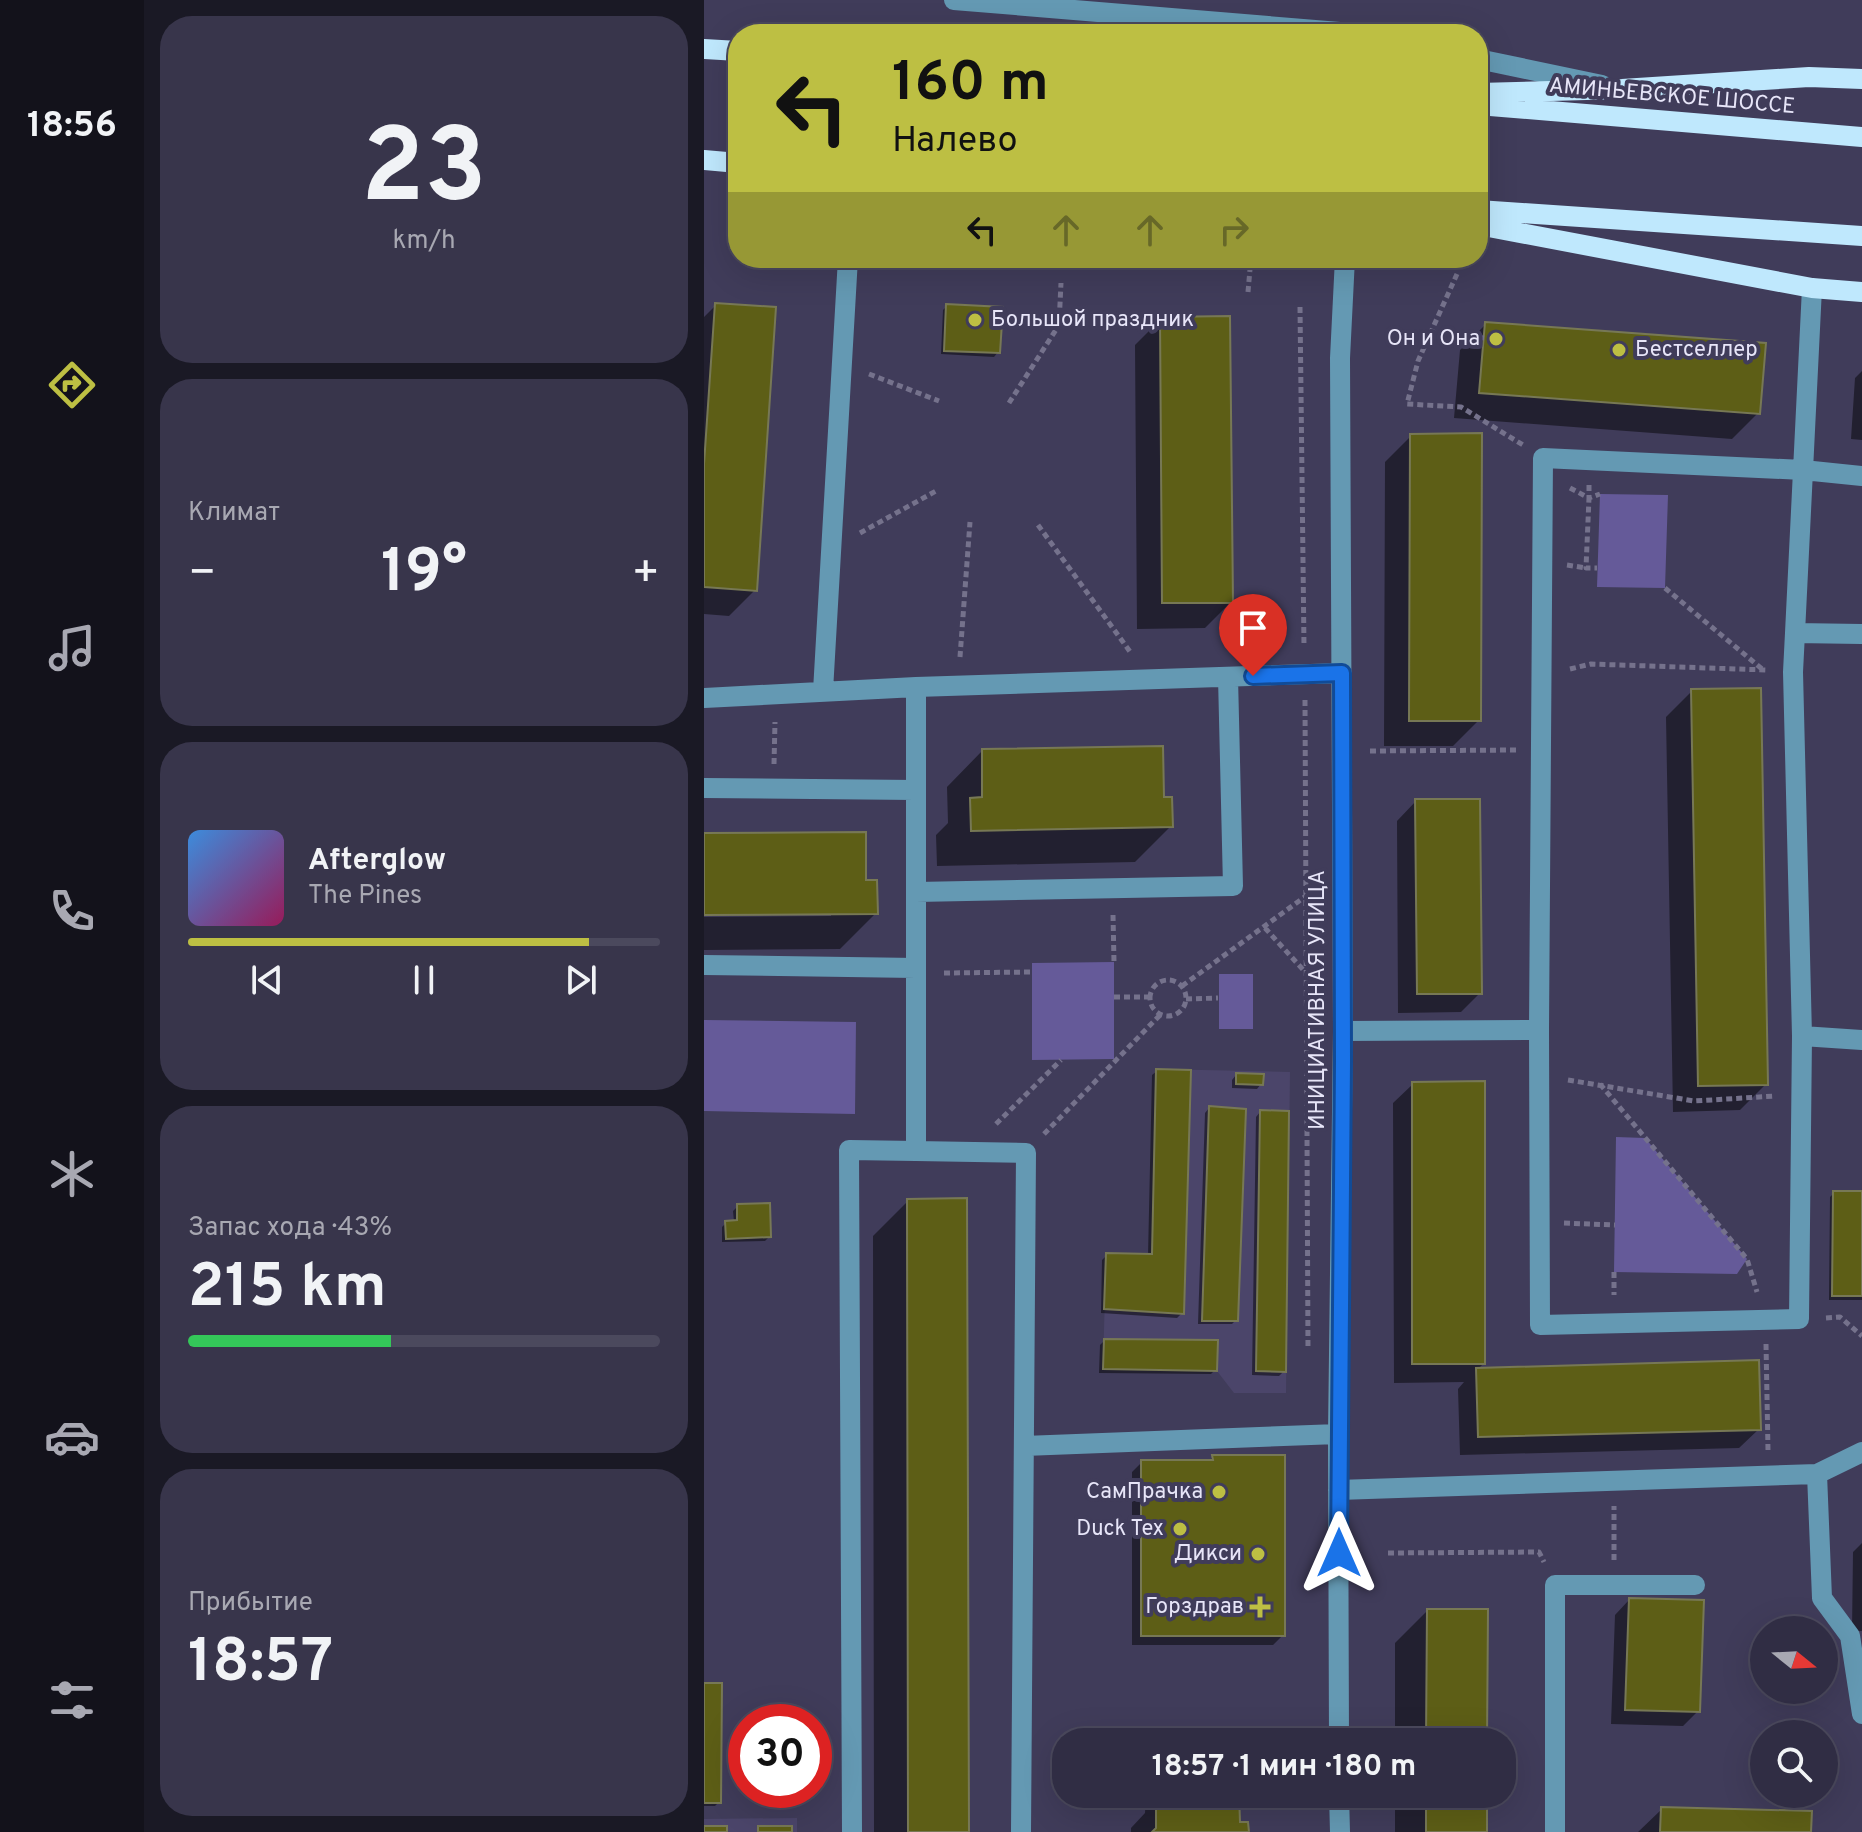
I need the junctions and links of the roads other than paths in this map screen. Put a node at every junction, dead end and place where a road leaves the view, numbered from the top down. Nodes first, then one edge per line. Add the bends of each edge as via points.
1 (954, 0) edge
2 (1243, 24) edge
3 (704, 49) edge
4 (728, 50) edge
5 (1488, 61) edge
6 (1862, 79) edge
7 (1622, 89) junction
8 (1488, 93) edge
9 (1488, 106) edge
10 (1862, 137) edge
11 (704, 160) edge
12 (728, 162) edge
13 (1488, 211) edge
14 (1488, 227) edge
15 (1862, 236) edge
16 (847, 268) edge
17 (1344, 268) edge
18 (1812, 288) junction
19 (1862, 292) edge
20 (1803, 470) junction
21 (1862, 476) edge
22 (1795, 633) junction
23 (1862, 634) edge
24 (1342, 673) junction
25 (1228, 677) junction
26 (916, 687) junction
27 (823, 691) junction
28 (704, 698) edge
29 (704, 788) edge
30 (915, 790) junction
31 (916, 892) junction
32 (704, 965) edge
33 (916, 970) junction
34 (1539, 1030) junction
35 (1343, 1031) junction
36 (1802, 1036) junction
37 (1862, 1040) edge
38 (916, 1151) junction
39 (1338, 1434) junction
40 (1024, 1446) junction
41 (1862, 1452) edge
42 (1817, 1474) junction
43 (1338, 1490) junction
44 (1695, 1585) dead end
45 (1856, 1636) edge
46 (1862, 1714) edge
47 (1339, 1728) edge
48 (1339, 1808) edge
49 (852, 1832) edge
50 (1021, 1832) edge
51 (1340, 1832) edge
52 (1555, 1832) edge

1 - 2 street
3 - 4 main road
5 - 7 street
6 - 7 main road via 1809,77
7 - 8 main road
9 - 10 main road, АМИНЬЕВСКОЕ ШОССЕ
11 - 12 main road
13 - 15 main road
14 - 18 main road
16 - 27 street
17 - 24 street, ИНИЦИАТИВНАЯ УЛИЦА
18 - 19 main road
18 - 20 street
20 - 21 street
20 - 22 street
20 - 34 street via 1543,466
22 - 23 street
22 - 36 street
24 - 25 street
24 - 35 street, ИНИЦИАТИВНАЯ УЛИЦА
25 - 26 street
25 - 31 street via 1233,886
26 - 27 street
26 - 30 street
27 - 28 street
29 - 30 street
30 - 31 street
31 - 33 street
32 - 33 street
33 - 38 street
34 - 35 street
34 - 36 street via 1540,1325 1799,1319
35 - 39 street, ИНИЦИАТИВНАЯ УЛИЦА
36 - 37 street
38 - 40 street via 1026,1153
38 - 49 street via 849,1150
39 - 40 street
39 - 43 street, ИНИЦИАТИВНАЯ УЛИЦА
40 - 50 street
41 - 42 street
42 - 43 street
42 - 45 street via 1822,1598
43 - 47 street, ИНИЦИАТИВНАЯ УЛИЦА
44 - 52 street via 1555,1585
45 - 46 street
48 - 51 street

